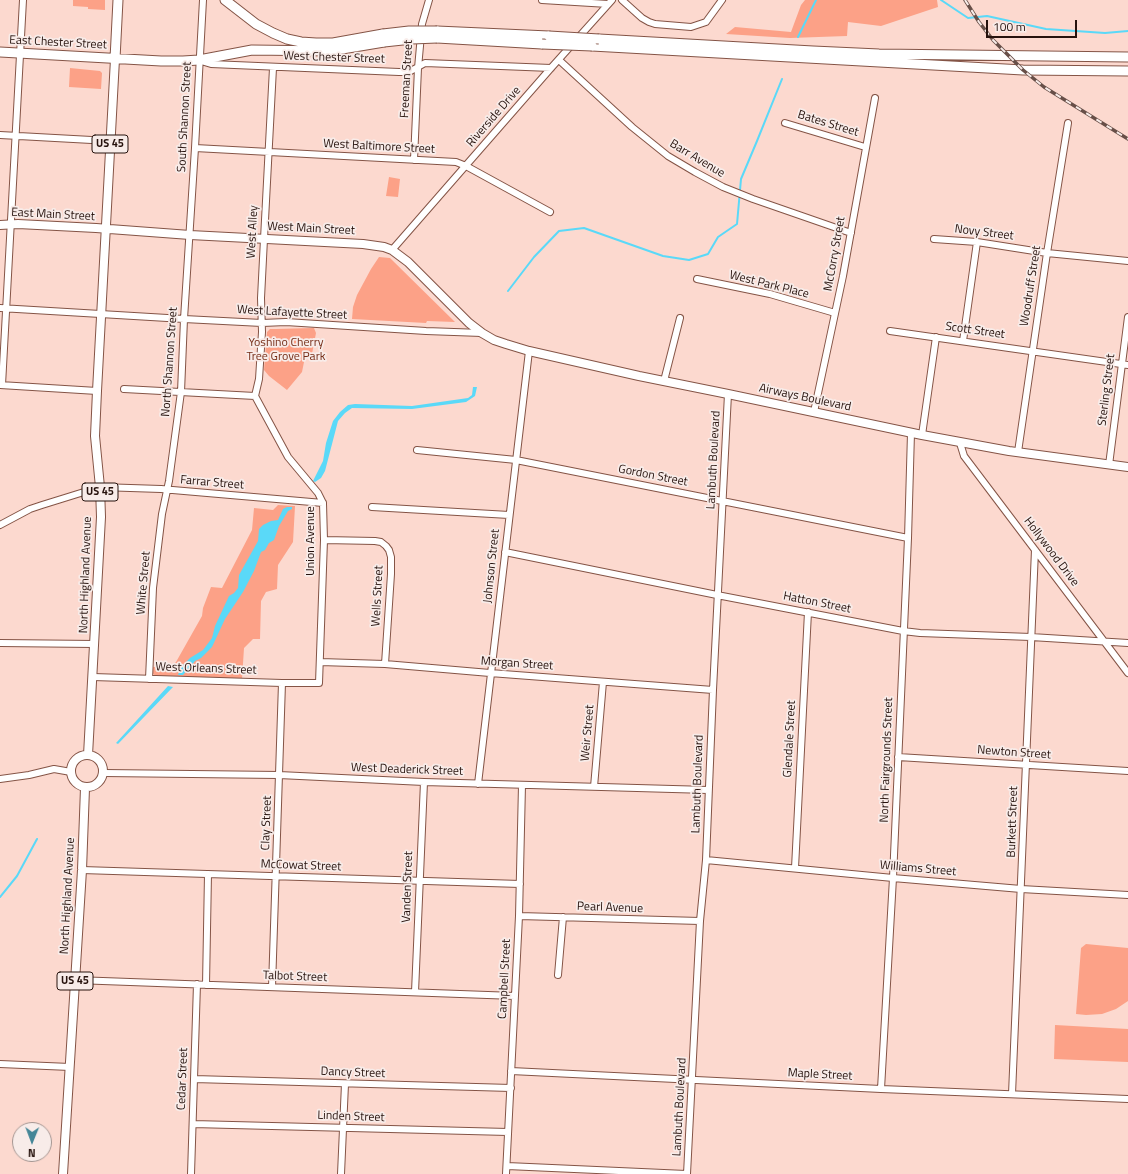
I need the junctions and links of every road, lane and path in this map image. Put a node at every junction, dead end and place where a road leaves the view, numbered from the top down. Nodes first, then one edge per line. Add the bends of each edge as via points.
1 (23, 0) edge
2 (118, 0) edge
3 (202, 0) edge
4 (225, 0) edge
5 (429, 0) edge
6 (542, 0) edge
7 (622, 0) edge
8 (722, 0) edge
9 (610, 2) edge
10 (437, 34) junction
11 (383, 38) junction
12 (0, 52) edge
13 (20, 54) junction
14 (1128, 57) edge
15 (115, 59) junction
16 (199, 60) junction
17 (559, 60) junction
18 (273, 68) junction
19 (418, 68) junction
20 (551, 68) junction
21 (1128, 72) edge
22 (874, 98) dead end
23 (785, 123) dead end
24 (1068, 123) dead end
25 (0, 135) edge
26 (16, 136) junction
27 (110, 141) junction
28 (865, 147) junction
29 (195, 148) junction
30 (268, 152) junction
31 (414, 160) junction
32 (466, 166) junction
33 (550, 212) dead end
34 (11, 224) junction
35 (0, 225) edge
36 (105, 229) junction
37 (851, 233) junction
38 (190, 235) junction
39 (264, 239) junction
40 (934, 239) dead end
41 (977, 242) junction
42 (392, 250) junction
43 (1047, 252) junction
44 (1128, 261) edge
45 (697, 279) dead end
46 (3, 308) edge
47 (835, 313) junction
48 (101, 314) junction
49 (680, 318) dead end
50 (1128, 318) edge
51 (184, 319) junction
52 (262, 323) junction
53 (890, 331) dead end
54 (482, 333) junction
55 (936, 337) junction
56 (963, 341) junction
57 (1032, 350) junction
58 (529, 351) junction
59 (1125, 364) edge
60 (664, 381) junction
61 (1, 385) edge
62 (124, 389) dead end
63 (97, 391) junction
64 (181, 392) junction
65 (728, 394) junction
66 (255, 396) junction
67 (814, 412) junction
68 (911, 433) junction
69 (922, 435) junction
70 (960, 443) junction
71 (417, 450) dead end
72 (1018, 452) junction
73 (516, 460) junction
74 (1109, 465) junction
75 (1128, 467) edge
76 (100, 487) junction
77 (168, 490) junction
78 (722, 501) junction
79 (323, 504) junction
80 (372, 507) dead end
81 (509, 515) junction
82 (0, 525) edge
83 (908, 538) junction
84 (324, 540) junction
85 (1035, 550) junction
86 (505, 552) junction
87 (717, 595) junction
88 (808, 612) junction
89 (903, 631) junction
90 (1031, 637) junction
91 (1104, 642) junction
92 (0, 643) edge
93 (1128, 643) edge
94 (95, 644) junction
95 (320, 662) junction
96 (385, 664) junction
97 (1128, 673) edge
98 (490, 674) junction
99 (93, 677) junction
100 (149, 679) junction
101 (603, 682) junction
102 (282, 683) junction
103 (319, 683) joint
104 (712, 690) junction
105 (88, 755) junction
106 (898, 757) junction
107 (1026, 765) junction
108 (1128, 771) edge
109 (71, 772) junction
110 (104, 773) junction
111 (279, 775) junction
112 (0, 779) edge
113 (424, 782) junction
114 (478, 784) junction
115 (522, 785) junction
116 (594, 787) junction
117 (85, 788) junction
118 (708, 790) junction
119 (706, 860) junction
120 (795, 868) junction
121 (82, 870) junction
122 (208, 874) junction
123 (276, 876) junction
124 (893, 878) junction
125 (419, 880) junction
126 (520, 884) junction
127 (1021, 889) junction
128 (1128, 895) edge
129 (519, 916) junction
130 (563, 917) junction
131 (700, 921) junction
132 (558, 975) dead end
133 (75, 980) junction
134 (197, 984) junction
135 (206, 985) junction
136 (272, 987) junction
137 (415, 992) junction
138 (515, 996) junction
139 (0, 1064) edge
140 (70, 1067) junction
141 (511, 1071) junction
142 (194, 1079) junction
143 (693, 1080) junction
144 (345, 1084) junction
145 (511, 1088) junction
146 (881, 1089) junction
147 (1012, 1094) junction
148 (1128, 1099) edge
149 (193, 1124) junction
150 (343, 1128) junction
151 (508, 1132) junction
152 (507, 1166) junction
153 (63, 1174) edge
154 (191, 1174) edge
155 (341, 1174) edge
156 (506, 1174) edge
157 (686, 1174) edge

1 - 13 street
2 - 15 highway, US 45
3 - 16 street, South Shannon Street
4 - 11 highway via 256,24 287,39 316,44
5 - 19 street, Freeman Street via 422,24
6 - 9 street
7 - 8 street via 649,22 692,27 706,22
9 - 17 street, Riverside Drive
10 - 11 highway, bridge via 412,39
10 - 14 highway, bridge via 550,36 879,54
10 - 21 highway, bridge via 542,44 1023,70
11 - 16 highway via 330,51 252,50
12 - 13 highway, East Chester Street
13 - 15 highway, East Chester Street
13 - 26 street
15 - 16 highway, West Chester Street via 161,62
15 - 27 main road, US 45
16 - 18 street, West Chester Street via 211,64
16 - 29 street, South Shannon Street
17 - 20 street, Riverside Drive
17 - 37 street, Barr Avenue via 668,156 735,192
18 - 19 street, West Chester Street via 399,72 409,72
18 - 30 street, West Alley
19 - 20 street, West Chester Street via 425,63
19 - 31 street, Freeman Street
20 - 32 street, Riverside Drive
22 - 28 street, McCorry Street
23 - 28 street, Bates Street
24 - 43 street, Woodruff Street
25 - 26 street
26 - 27 street
26 - 34 street
27 - 36 main road, US 45
28 - 37 street, McCorry Street
29 - 30 street, West Baltimore Street
29 - 38 street, South Shannon Street
30 - 31 street, West Baltimore Street
30 - 39 street, West Alley
31 - 32 street, West Baltimore Street via 456,162
32 - 33 street, West Baltimore Street
32 - 42 street, Riverside Drive
34 - 35 main road, East Main Street
34 - 36 main road, East Main Street
34 - 46 street
36 - 38 main road, West Main Street
36 - 48 main road, North Highland Avenue / US 45
37 - 47 street, McCorry Street
38 - 39 main road, West Main Street
38 - 51 street, North Shannon Street
39 - 42 main road, West Main Street via 363,244
39 - 52 street, West Alley
40 - 41 street, Novy Street
41 - 43 street, Novy Street
41 - 56 street
42 - 54 main road, West Main Street via 408,262
43 - 44 street, Novy Street
43 - 57 street, Woodruff Street
45 - 47 street, West Park Place via 770,294
46 - 48 street, West Lafayette Street
46 - 61 street
47 - 67 street, McCorry Street
48 - 51 street, West Lafayette Street
48 - 63 main road, North Highland Avenue / US 45
49 - 60 street
50 - 59 street, Sterling Street
51 - 52 street, West Lafayette Street
51 - 64 street, North Shannon Street
52 - 54 street, West Lafayette Street via 286,322
52 - 66 street, West Alley
53 - 55 street, Scott Street
54 - 58 main road, Airways Boulevard
55 - 56 street, Scott Street
55 - 69 street
56 - 57 street, Scott Street
57 - 59 street, Scott Street
57 - 72 street, Woodruff Street
58 - 60 main road, Airways Boulevard
58 - 73 street, Johnson Street
59 - 74 street, Sterling Street
60 - 65 main road, Airways Boulevard
61 - 63 street
62 - 64 street
63 - 76 main road, North Highland Avenue / US 45 via 95,436
64 - 66 street
64 - 77 street, North Shannon Street
65 - 67 main road, Airways Boulevard
65 - 78 street, Lambuth Boulevard
66 - 79 street, Union Avenue via 288,457 318,493
67 - 68 main road, Airways Boulevard
68 - 69 main road, Airways Boulevard
68 - 83 street, North Fairgrounds Street
69 - 70 main road, Airways Boulevard
70 - 72 main road, Airways Boulevard
70 - 85 street, Hollywood Drive via 964,456
71 - 73 street, Gordon Street
72 - 74 main road, Airways Boulevard
73 - 78 street, Gordon Street
73 - 81 street, Johnson Street
74 - 75 main road, Airways Boulevard
76 - 77 street, Farrar Street
76 - 82 street, Farrar Street via 36,507
76 - 94 main road, North Highland Avenue / US 45
77 - 79 street, Farrar Street
77 - 100 street, White Street via 162,514 153,588
78 - 83 street, Gordon Street
78 - 87 street, Lambuth Boulevard
79 - 84 street, Union Avenue
80 - 81 street
81 - 86 street, Johnson Street
83 - 89 street, North Fairgrounds Street
84 - 95 street, Union Avenue
84 - 96 street, Wells Street via 375,541 381,542 389,550 391,574
85 - 90 street, Burkett Street
85 - 91 street, Hollywood Drive
86 - 87 street, Hatton Street
86 - 98 street, Johnson Street
87 - 88 street, Hatton Street
87 - 104 street, Lambuth Boulevard
88 - 89 street, Hatton Street
88 - 120 street, Glendale Street
89 - 90 street, Hatton Street
89 - 106 street, North Fairgrounds Street
90 - 91 street, Hatton Street
90 - 107 street, Burkett Street
91 - 93 street, Hatton Street
91 - 97 street, Hollywood Drive
92 - 94 street
94 - 99 main road, North Highland Avenue / US 45
95 - 96 street, Morgan Street
95 - 103 street, Union Avenue
96 - 98 street, Morgan Street
98 - 101 street, Morgan Street
98 - 114 street, Johnson Street
99 - 100 street, West Orleans Street
99 - 105 main road, North Highland Avenue / US 45
100 - 102 street, West Orleans Street
101 - 104 street, Morgan Street
101 - 116 street, Weir Street
102 - 103 street, West Orleans Street
102 - 111 street, Clay Street
104 - 118 street, Lambuth Boulevard
105 - 109 main road via 78,758
105 - 110 main road via 94,756 102,763
106 - 107 street, Newton Street
106 - 124 street, North Fairgrounds Street
107 - 108 street, Newton Street
107 - 127 street, Burkett Street
109 - 112 street via 54,769
109 - 117 main road via 75,782
110 - 111 street, West Deaderick Street
110 - 117 main road via 95,786
111 - 113 street, West Deaderick Street
111 - 123 street, Clay Street
113 - 114 street, West Deaderick Street
113 - 125 street, Vanden Street
114 - 115 street, West Deaderick Street
115 - 116 street, West Deaderick Street
115 - 126 street, Campbell Street
116 - 118 street, West Deaderick Street
117 - 121 main road, North Highland Avenue / US 45
118 - 119 street, Lambuth Boulevard
119 - 120 street, Williams Street
119 - 131 street, Lambuth Boulevard
120 - 124 street, Williams Street
121 - 122 street, McCowat Street
121 - 133 main road, North Highland Avenue / US 45
122 - 123 street, McCowat Street
122 - 135 street
123 - 125 street, McCowat Street
123 - 136 street, Clay Street
124 - 127 street, Williams Street
124 - 146 street, North Fairgrounds Street
125 - 126 street, McCowat Street
125 - 137 street, Vanden Street
126 - 129 street, Campbell Street
127 - 128 street, Williams Street
127 - 147 street, Burkett Street
129 - 130 street, Pearl Avenue
129 - 138 street, Campbell Street
130 - 131 street, Pearl Avenue
130 - 132 street
131 - 143 street, Lambuth Boulevard
133 - 134 street, Talbot Street
133 - 140 main road, North Highland Avenue / US 45
134 - 135 street, Talbot Street
134 - 142 street, Cedar Street
135 - 136 street, Talbot Street
136 - 137 street, Talbot Street
137 - 138 street, Talbot Street
138 - 141 street, Campbell Street
139 - 140 street
140 - 153 main road, North Highland Avenue / US 45
141 - 143 street, Maple Street
141 - 145 street, Campbell Street
142 - 144 street, Dancy Street
142 - 149 street, Cedar Street
143 - 146 street, Maple Street
143 - 157 street, Lambuth Boulevard
144 - 145 street, Dancy Street
144 - 150 street
145 - 151 street, Campbell Street
146 - 147 street, Maple Street
147 - 148 street, Maple Street
149 - 150 street, Linden Street
149 - 154 street, Cedar Street
150 - 151 street, Linden Street
150 - 155 street
151 - 152 street, Campbell Street
152 - 156 street, Campbell Street
152 - 157 street

